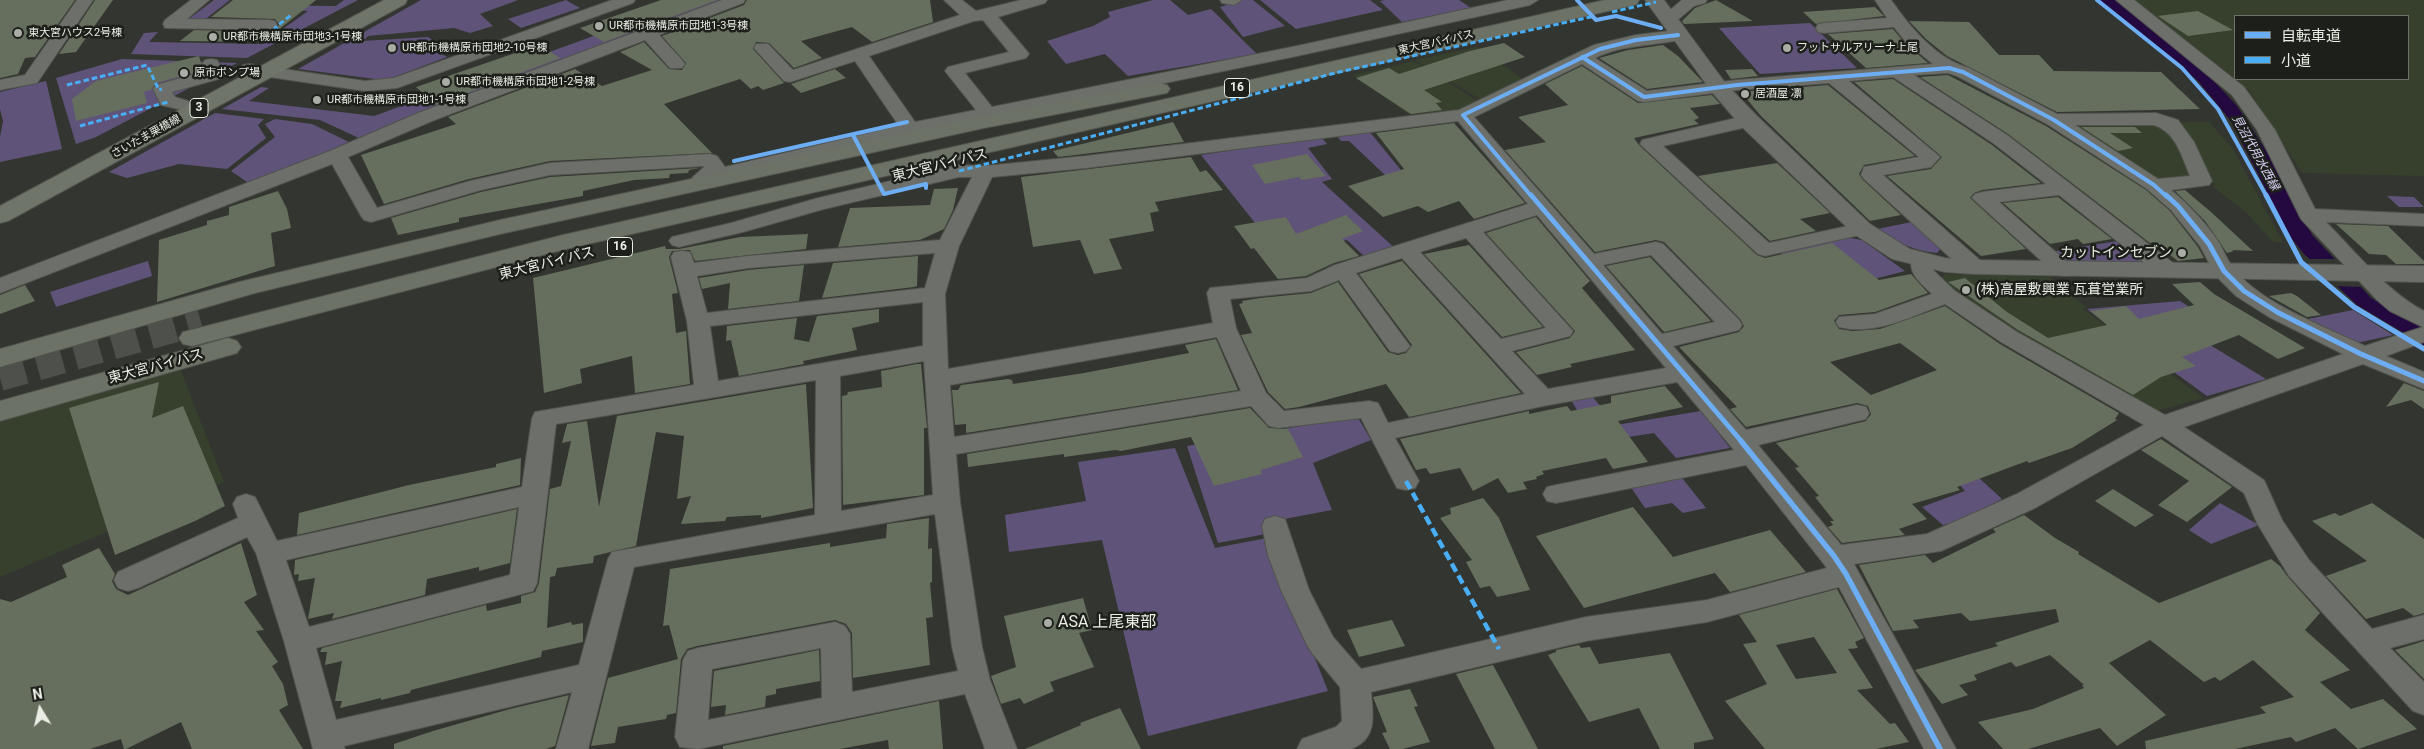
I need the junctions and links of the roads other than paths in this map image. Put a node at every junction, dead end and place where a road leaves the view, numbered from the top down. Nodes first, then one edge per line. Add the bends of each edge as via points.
1 (85, 0) edge
2 (200, 0) edge
3 (379, 0) edge
4 (398, 0) edge
5 (579, 0) edge
6 (627, 0) edge
7 (737, 0) edge
8 (952, 0) edge
9 (1039, 0) edge
10 (1228, 0) edge
11 (1234, 0) edge
12 (1530, 0) edge
13 (1574, 0) edge
14 (1630, 0) edge
15 (1654, 0) edge
16 (1699, 0) edge
17 (1883, 0) edge
18 (2124, 0) edge
19 (596, 11) junction
20 (980, 16) junction
21 (1898, 22) junction
22 (269, 25) dead end
23 (1673, 27) junction
24 (1824, 28) dead end
25 (648, 33) junction
26 (762, 48) dead end
27 (859, 55) junction
28 (1582, 57) junction
29 (211, 64) dead end
30 (676, 64) dead end
31 (1949, 68) junction
32 (257, 71) junction
33 (1897, 72) junction
34 (1833, 77) junction
35 (1236, 82) junction
36 (0, 84) edge
37 (1719, 88) junction
38 (182, 105) junction
39 (987, 112) junction
40 (1463, 115) junction
41 (2054, 120) junction
42 (1749, 121) junction
43 (910, 129) junction
44 (337, 155) junction
45 (707, 169) junction
46 (985, 172) junction
47 (2154, 185) junction
48 (2063, 188) junction
49 (650, 195) junction
50 (0, 203) edge
51 (1540, 207) junction
52 (2308, 215) junction
53 (0, 216) edge
54 (2424, 220) edge
55 (1862, 229) junction
56 (1471, 231) junction
57 (675, 238) junction
58 (948, 246) junction
59 (1407, 251) junction
60 (1922, 260) junction
61 (1588, 262) junction
62 (1974, 267) junction
63 (1343, 270) junction
64 (2065, 270) junction
65 (684, 271) junction
66 (2169, 271) junction
67 (2224, 271) junction
68 (2357, 273) junction
69 (2424, 274) edge
70 (0, 286) edge
71 (934, 294) junction
72 (1947, 296) junction
73 (2424, 320) edge
74 (698, 321) junction
75 (1847, 322) dead end
76 (1225, 328) junction
77 (197, 330) tunnel mouth
78 (2415, 337) edge
79 (1657, 342) junction
80 (1398, 346) dead end
81 (1497, 347) junction
82 (935, 352) junction
83 (2361, 354) junction
84 (0, 358) edge
85 (828, 369) junction
86 (1683, 372) junction
87 (937, 379) junction
88 (2424, 381) edge
89 (707, 390) junction
90 (1256, 397) junction
91 (1543, 398) junction
92 (0, 411) edge
93 (1857, 413) dead end
94 (2163, 425) junction
95 (1380, 432) junction
96 (944, 447) junction
97 (1746, 448) junction
98 (1406, 481) dead end
99 (534, 494) junction
100 (1556, 494) dead end
101 (947, 502) junction
102 (828, 523) junction
103 (1275, 526) dead end
104 (270, 553) junction
105 (1840, 565) junction
106 (128, 580) dead end
107 (2424, 627) edge
108 (299, 641) junction
109 (2366, 642) junction
110 (590, 675) junction
111 (975, 680) junction
112 (1355, 682) junction
113 (2424, 702) edge
114 (837, 708) junction
115 (328, 743) edge
116 (572, 749) edge
117 (1001, 749) edge
118 (1314, 749) edge
119 (1940, 749) edge

1 - 36 street via 31,79
2 - 22 street via 170,24
3 - 32 main road, さいたま栗橋線 / 3
4 - 32 main road, さいたま栗橋線 / 3
5 - 19 street
6 - 19 street
7 - 25 street
8 - 20 street
9 - 20 street
10 - 11 street
12 - 39 street via 1297,51
13 - 35 highway, 東大宮バイパス / 16
14 - 35 highway, 東大宮バイパス / 16
15 - 23 street
16 - 23 street via 1689,2
17 - 21 street
18 - 52 street via 2238,91 2266,130
19 - 32 street via 397,83 365,86
20 - 27 street
20 - 39 street via 1020,54 954,71
21 - 24 street
21 - 31 street
23 - 28 street
23 - 37 street
25 - 30 street
25 - 44 street via 425,117
26 - 27 street via 790,77
27 - 43 street
28 - 37 street via 1644,97
28 - 40 street
29 - 38 street via 216,74 162,89 167,101
31 - 33 street
31 - 41 street via 2008,94
32 - 38 main road, さいたま栗橋線 / 3
32 - 53 main road, さいたま栗橋線 / 3
33 - 34 street
33 - 48 street via 2000,139
34 - 37 street
34 - 62 street via 1930,157 1924,163 1872,171 1871,175
35 - 49 highway, 東大宮バイパス / 16 via 993,120
35 - 57 highway, 東大宮バイパス / 16 via 1117,124 961,160
35 - 77 highway, 東大宮バイパス / 16 via 569,229
37 - 42 street
38 - 50 main road, さいたま栗橋線 / 3
39 - 43 street
40 - 46 street
40 - 51 street
41 - 47 street
41 - 47 street via 2156,119 2171,124 2185,142 2202,181
42 - 55 street
42 - 55 street via 1649,144 1765,250
43 - 45 street via 761,163
44 - 45 street via 371,216 477,185 550,169
44 - 70 street
45 - 49 street
46 - 57 street via 959,171 818,204 736,228
46 - 58 street
47 - 67 street via 2178,206 2209,244
48 - 64 street via 1982,198
48 - 66 street
49 - 84 highway, 東大宮バイパス / 16 via 248,287
51 - 56 street
51 - 61 street
52 - 54 street
52 - 68 street
55 - 60 street via 1901,254
56 - 59 street
56 - 81 street via 1562,331
57 - 65 street
57 - 92 highway, 東大宮バイパス / 16 via 438,292
58 - 65 street via 748,262
58 - 71 street
59 - 63 street
59 - 81 street
60 - 62 street
60 - 72 street via 1923,273
61 - 79 street
61 - 79 street via 1656,248 1731,324
62 - 64 street
63 - 76 street via 1311,284 1218,293
63 - 80 street
64 - 66 street
65 - 74 street
66 - 67 street
67 - 68 street
67 - 83 street via 2244,291 2277,312
68 - 69 street
68 - 73 street via 2398,306
71 - 74 street
71 - 82 street
72 - 75 street via 1877,321
72 - 94 street via 2009,337
74 - 89 street
76 - 87 street
76 - 90 street
78 - 83 street
79 - 86 street
81 - 91 street
82 - 85 street
82 - 87 street
83 - 88 street
83 - 94 street
85 - 89 street
85 - 102 street
86 - 91 street
86 - 97 street
87 - 96 street
89 - 99 street via 544,418
90 - 95 street via 1278,420 1369,409
90 - 96 street
91 - 95 street
93 - 97 street
94 - 105 street via 2026,501 1931,544
94 - 109 street via 2255,487 2270,523 2299,568
95 - 98 street
96 - 101 street
97 - 100 street
97 - 105 street
99 - 104 street
99 - 108 street via 523,583
101 - 102 street
101 - 111 street via 967,647
102 - 110 street via 622,559
103 - 112 street via 1295,590 1322,644
104 - 106 street via 249,513
104 - 108 street
105 - 112 street via 1707,611 1586,630
105 - 119 street
107 - 109 street
108 - 115 street
109 - 113 street
110 - 115 street
110 - 116 street
111 - 114 street
111 - 117 street
112 - 118 street via 1358,726 1347,737
114 - 114 street via 835,634 698,660 691,737

